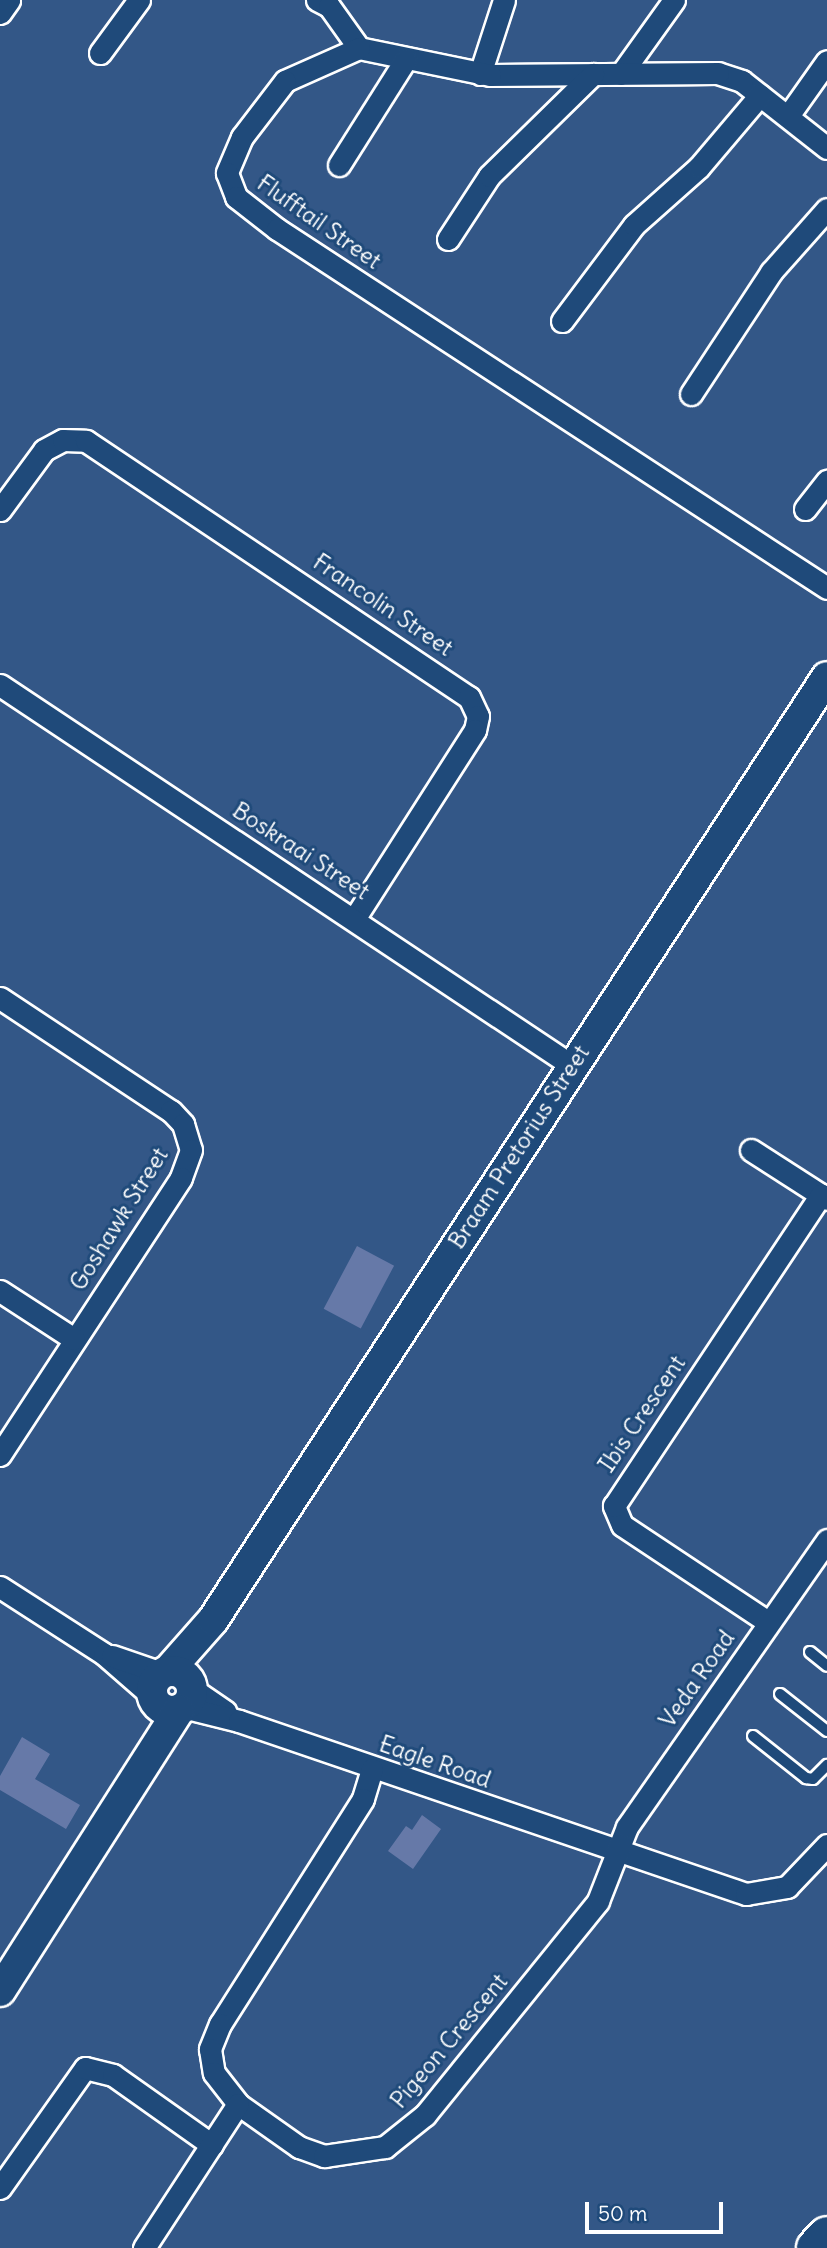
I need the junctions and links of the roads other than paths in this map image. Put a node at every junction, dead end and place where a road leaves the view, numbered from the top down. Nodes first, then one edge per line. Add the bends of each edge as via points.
1 (9, 0) edge
2 (139, 0) edge
3 (504, 0) edge
4 (674, 0) edge
5 (326, 2) edge
6 (0, 13) edge
7 (359, 48) junction
8 (100, 52) dead end
9 (406, 59) junction
10 (827, 61) edge
11 (480, 74) junction
12 (593, 74) junction
13 (621, 74) junction
14 (760, 95) junction
15 (788, 116) junction
16 (827, 148) edge
17 (339, 165) dead end
18 (827, 209) edge
19 (448, 239) dead end
20 (562, 321) dead end
21 (691, 394) dead end
22 (827, 481) edge
23 (805, 509) dead end
24 (0, 510) edge
25 (827, 588) edge
26 (827, 677) edge
27 (0, 685) edge
28 (355, 918) junction
29 (0, 998) edge
30 (571, 1065) junction
31 (751, 1150) dead end
32 (824, 1197) edge
33 (0, 1290) edge
34 (74, 1339) junction
35 (0, 1455) edge
36 (827, 1540) edge
37 (0, 1587) edge
38 (768, 1622) junction
39 (810, 1652) dead end
40 (827, 1667) edge
41 (172, 1691) junction
42 (780, 1694) dead end
43 (827, 1731) edge
44 (754, 1736) dead end
45 (827, 1765) edge
46 (372, 1769) junction
47 (827, 1845) edge
48 (615, 1850) junction
49 (0, 1991) edge
50 (238, 2104) junction
51 (212, 2145) junction
52 (0, 2188) edge
53 (827, 2236) edge
54 (144, 2248) edge
55 (816, 2248) edge

1 - 6 street
2 - 8 street
3 - 11 street
4 - 13 street
5 - 7 street
7 - 9 street
7 - 25 street, Flufftail Street via 285,81 230,160 229,186 236,197
9 - 11 street
9 - 17 street
10 - 15 street
11 - 12 street
12 - 13 street
12 - 19 street via 489,176
13 - 14 street via 718,73
14 - 15 street
14 - 20 street via 699,167 634,225
15 - 16 street
18 - 21 street via 771,272
22 - 23 street
24 - 28 street, Francolin Street via 44,450 71,439 106,452 451,683 477,708 475,730
26 - 30 street, Braam Pretorius Street
27 - 28 street, Boskraai Street
28 - 30 street, Boskraai Street
29 - 34 street, Goshawk Street via 171,1111 190,1142 181,1178
30 - 41 street, Braam Pretorius Street
31 - 32 street
32 - 38 street, Ibis Crescent via 614,1506 622,1525
33 - 34 street
34 - 35 street, Goshawk Street
36 - 38 street, Veda Road
37 - 41 street, Eagle Road via 103,1654
38 - 48 street, Veda Road
39 - 40 lane
41 - 46 street, Eagle Road via 239,1721
41 - 49 street, Braam Pretorius Street via 145,1760
42 - 43 lane
44 - 45 lane via 806,1778 813,1779
46 - 48 street, Eagle Road
46 - 50 street, Pigeon Crescent via 358,1809 212,2042 214,2073
47 - 48 street, Eagle Road via 793,1882 757,1895
48 - 50 street, Pigeon Crescent via 598,1901 404,2136 371,2151 324,2156 299,2147
50 - 51 street
51 - 52 street via 113,2075 85,2068
51 - 54 street
53 - 55 highway

